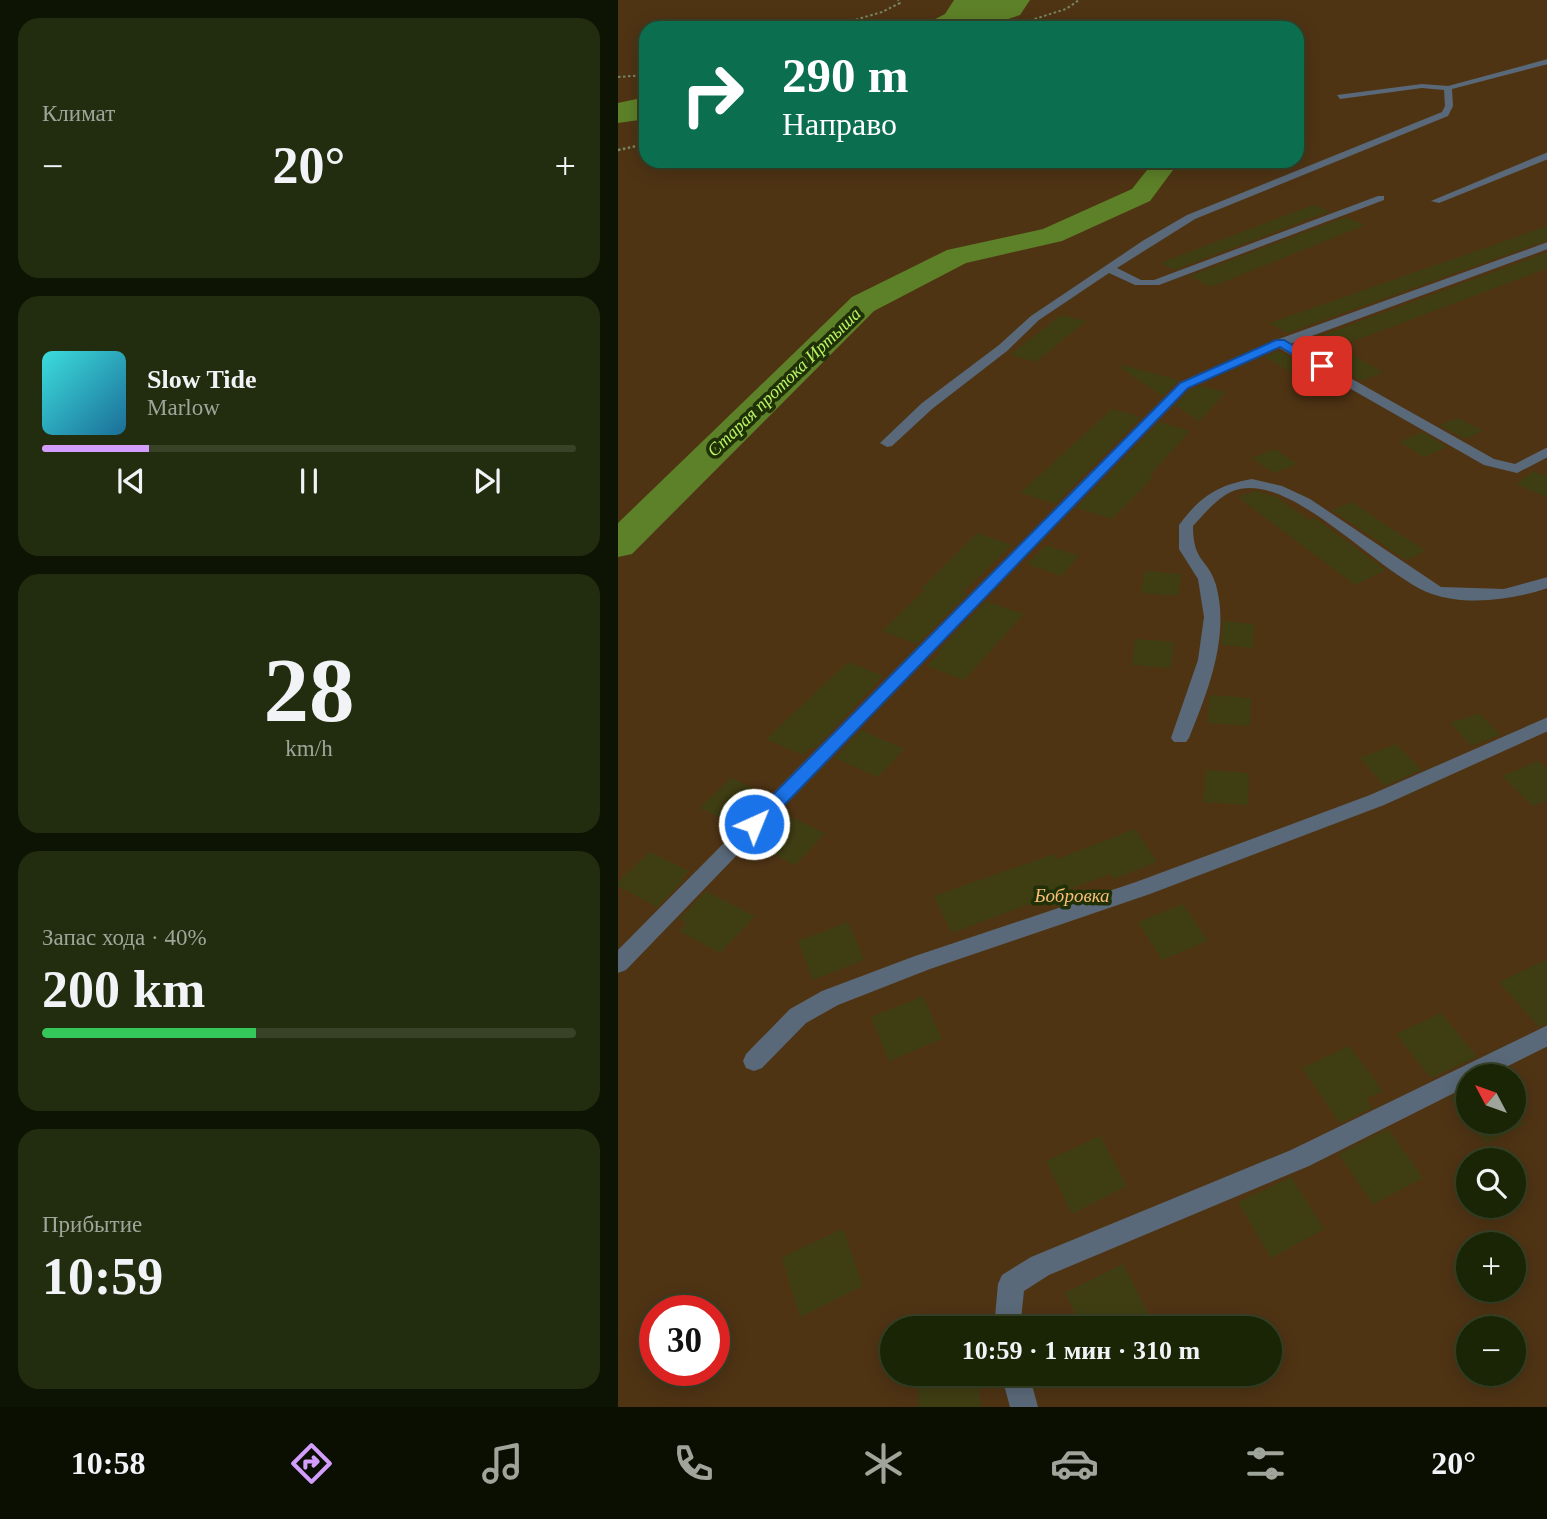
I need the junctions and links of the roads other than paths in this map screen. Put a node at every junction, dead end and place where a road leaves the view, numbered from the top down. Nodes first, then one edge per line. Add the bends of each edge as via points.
1 (1547, 61) edge
2 (1448, 88) junction
3 (1340, 96) dead end
4 (1547, 155) edge
5 (1381, 198) dead end
6 (1436, 201) dead end
7 (1547, 246) edge
8 (1110, 269) junction
9 (1280, 342) junction
10 (887, 443) dead end
11 (1547, 452) edge
12 (1547, 582) edge
13 (1547, 723) edge
14 (1180, 738) dead end
15 (618, 964) edge
16 (1547, 1035) edge
17 (754, 1061) dead end
18 (1008, 1316) edge
19 (1018, 1386) edge
20 (1024, 1407) edge

1 - 2 street
2 - 3 street via 1422,86
2 - 8 street via 1445,114 1191,217
4 - 6 street
5 - 8 street via 1155,283 1139,283
7 - 9 street
8 - 10 street via 1035,318
9 - 11 street via 1490,462 1517,468
9 - 15 street via 1184,385
12 - 14 street via 1495,596 1435,590 1286,492 1254,482 1232,486 1186,524 1188,552 1206,579 1212,609 1198,693
13 - 17 street via 1377,800 830,998 798,1016
16 - 18 street via 1300,1158 1040,1266 1011,1284
19 - 20 street

